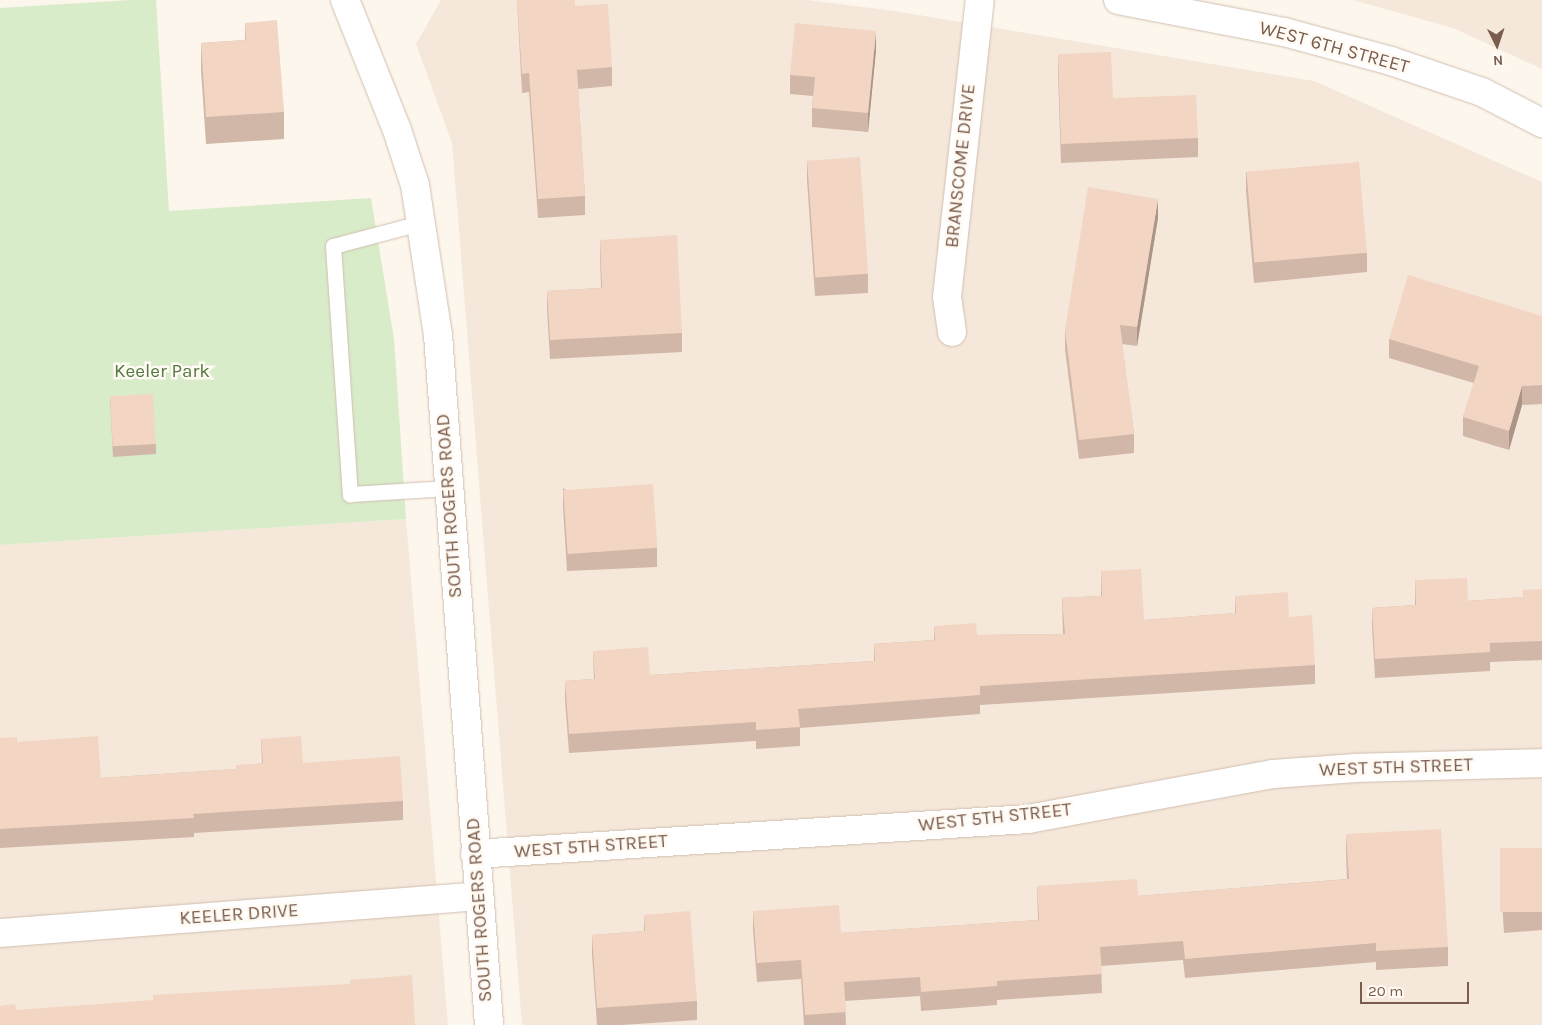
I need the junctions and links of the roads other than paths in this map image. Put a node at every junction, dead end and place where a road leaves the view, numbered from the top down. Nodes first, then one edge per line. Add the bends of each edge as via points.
1 (346, 0) edge
2 (980, 0) edge
3 (1118, 0) edge
4 (1542, 123) edge
5 (420, 223) junction
6 (952, 332) dead end
7 (449, 488) junction
8 (1542, 763) edge
9 (475, 854) junction
10 (479, 896) junction
11 (0, 933) edge
12 (489, 1025) edge

1 - 5 street, SOUTH ROGERS ROAD via 397,130 415,185
2 - 6 street, BRANSCOME DRIVE via 948,297
3 - 4 street, WEST 6TH STREET via 1284,32 1391,61 1482,92
5 - 7 street, SOUTH ROGERS ROAD via 438,335
5 - 7 lane via 332,246 350,494
7 - 9 street, SOUTH ROGERS ROAD
8 - 9 street, WEST 5TH STREET via 1356,768 1273,774 1028,819
9 - 10 street, SOUTH ROGERS ROAD
10 - 11 street, KEELER DRIVE
10 - 12 street, SOUTH ROGERS ROAD

